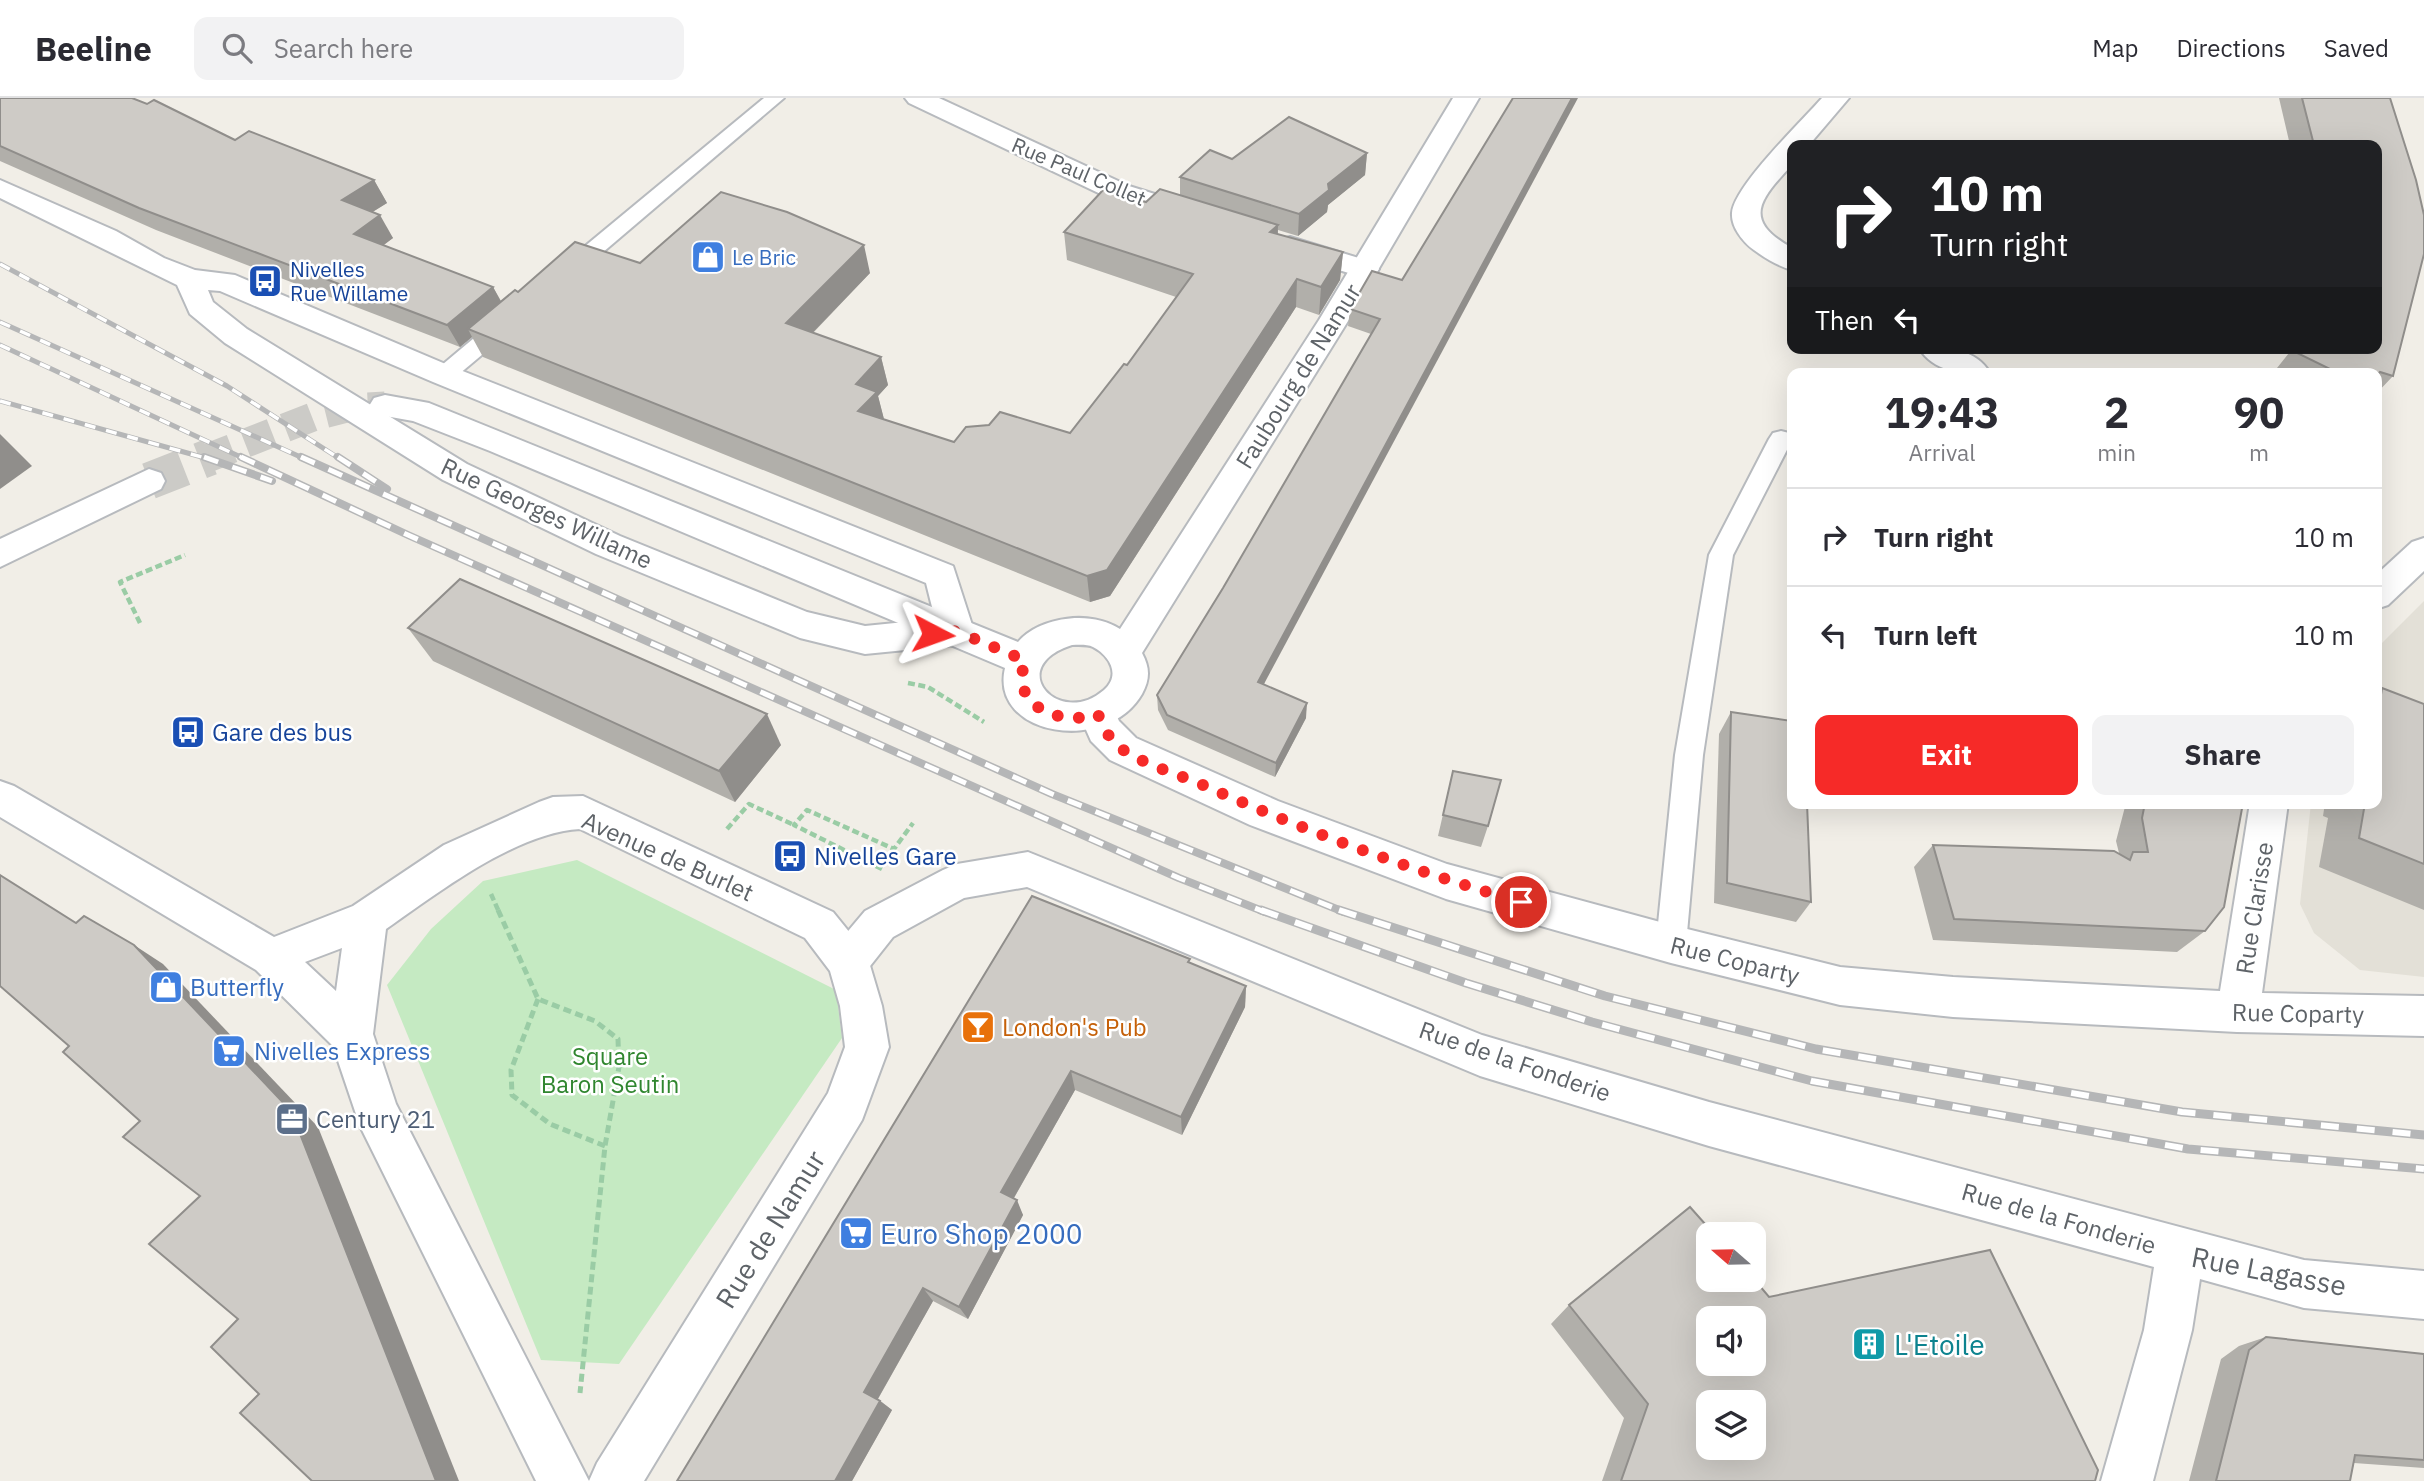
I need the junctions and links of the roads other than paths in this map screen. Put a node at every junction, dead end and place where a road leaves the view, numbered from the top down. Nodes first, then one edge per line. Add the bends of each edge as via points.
1 (775, 98) edge
2 (918, 98) edge
3 (1466, 98) edge
4 (1836, 98) edge
5 (1800, 140) edge
6 (1787, 155) edge
7 (0, 188) edge
8 (1224, 225) edge
9 (1264, 237) edge
10 (1787, 258) edge
11 (1365, 269) junction
12 (190, 279) junction
13 (551, 285) edge
14 (519, 312) edge
15 (1944, 354) edge
16 (326, 356) junction
17 (1967, 368) edge
18 (444, 374) junction
19 (385, 406) tunnel mouth
20 (1781, 439) dead end
21 (149, 481) tunnel mouth
22 (2424, 551) edge
23 (0, 554) edge
24 (2382, 590) edge
25 (956, 631) junction
26 (1125, 651) junction
27 (1024, 660) junction
28 (1098, 714) junction
29 (0, 797) edge
30 (2268, 809) edge
31 (367, 919) junction
32 (1671, 944) junction
33 (271, 957) junction
34 (848, 962) junction
35 (2237, 1012) junction
36 (2424, 1016) edge
37 (351, 1034) junction
38 (2180, 1252) junction
39 (2424, 1295) edge
40 (563, 1481) edge
41 (615, 1481) edge
42 (2127, 1481) edge

1 - 13 lane
2 - 8 street, Rue Paul Collet via 1119,192
3 - 11 street, Faubourg de Namur
4 - 5 street
6 - 10 street via 1752,195 1745,211 1755,238
7 - 12 street, Rue Georges Willame
9 - 11 street
11 - 26 street, Faubourg de Namur
12 - 16 street, Rue Georges Willame via 225,282
12 - 16 street, Rue Georges Willame via 200,307 236,336
14 - 18 lane
15 - 17 street
16 - 18 street, Rue Georges Willame
16 - 25 street, Rue Georges Willame via 455,472 608,545 800,624 865,640
18 - 25 street, Rue Georges Willame via 940,575
19 - 25 street, Rue Georges Willame via 418,411 501,443
20 - 32 lane via 1721,555 1689,755
21 - 23 street
22 - 24 street
25 - 27 street, Rue Georges Willame
26 - 27 street via 1101,634 1070,631 1041,642
26 - 28 street via 1132,667 1129,686 1118,702
27 - 28 street via 1021,684 1030,702 1049,714 1073,719
28 - 32 street, Rue Coparty via 1104,730 1122,749 1264,813 1446,881
29 - 33 street
30 - 35 street, Rue Clarisse
31 - 33 street, Avenue de Burlet
31 - 34 street, Avenue de Burlet via 458,857 553,814 583,812 819,925
31 - 37 street
32 - 35 street, Rue Coparty via 1840,986 1953,997
33 - 37 street
34 - 38 street, Rue de la Fonderie via 879,924 957,882 1028,869 1480,1055 1709,1124
34 - 41 street, Rue de Namur via 867,1048 846,1105
35 - 36 street, Rue Coparty
37 - 40 street via 376,1111
38 - 39 street, Rue Lagasse via 2304,1284
38 - 42 street, Rue Lagasse via 2168,1330

